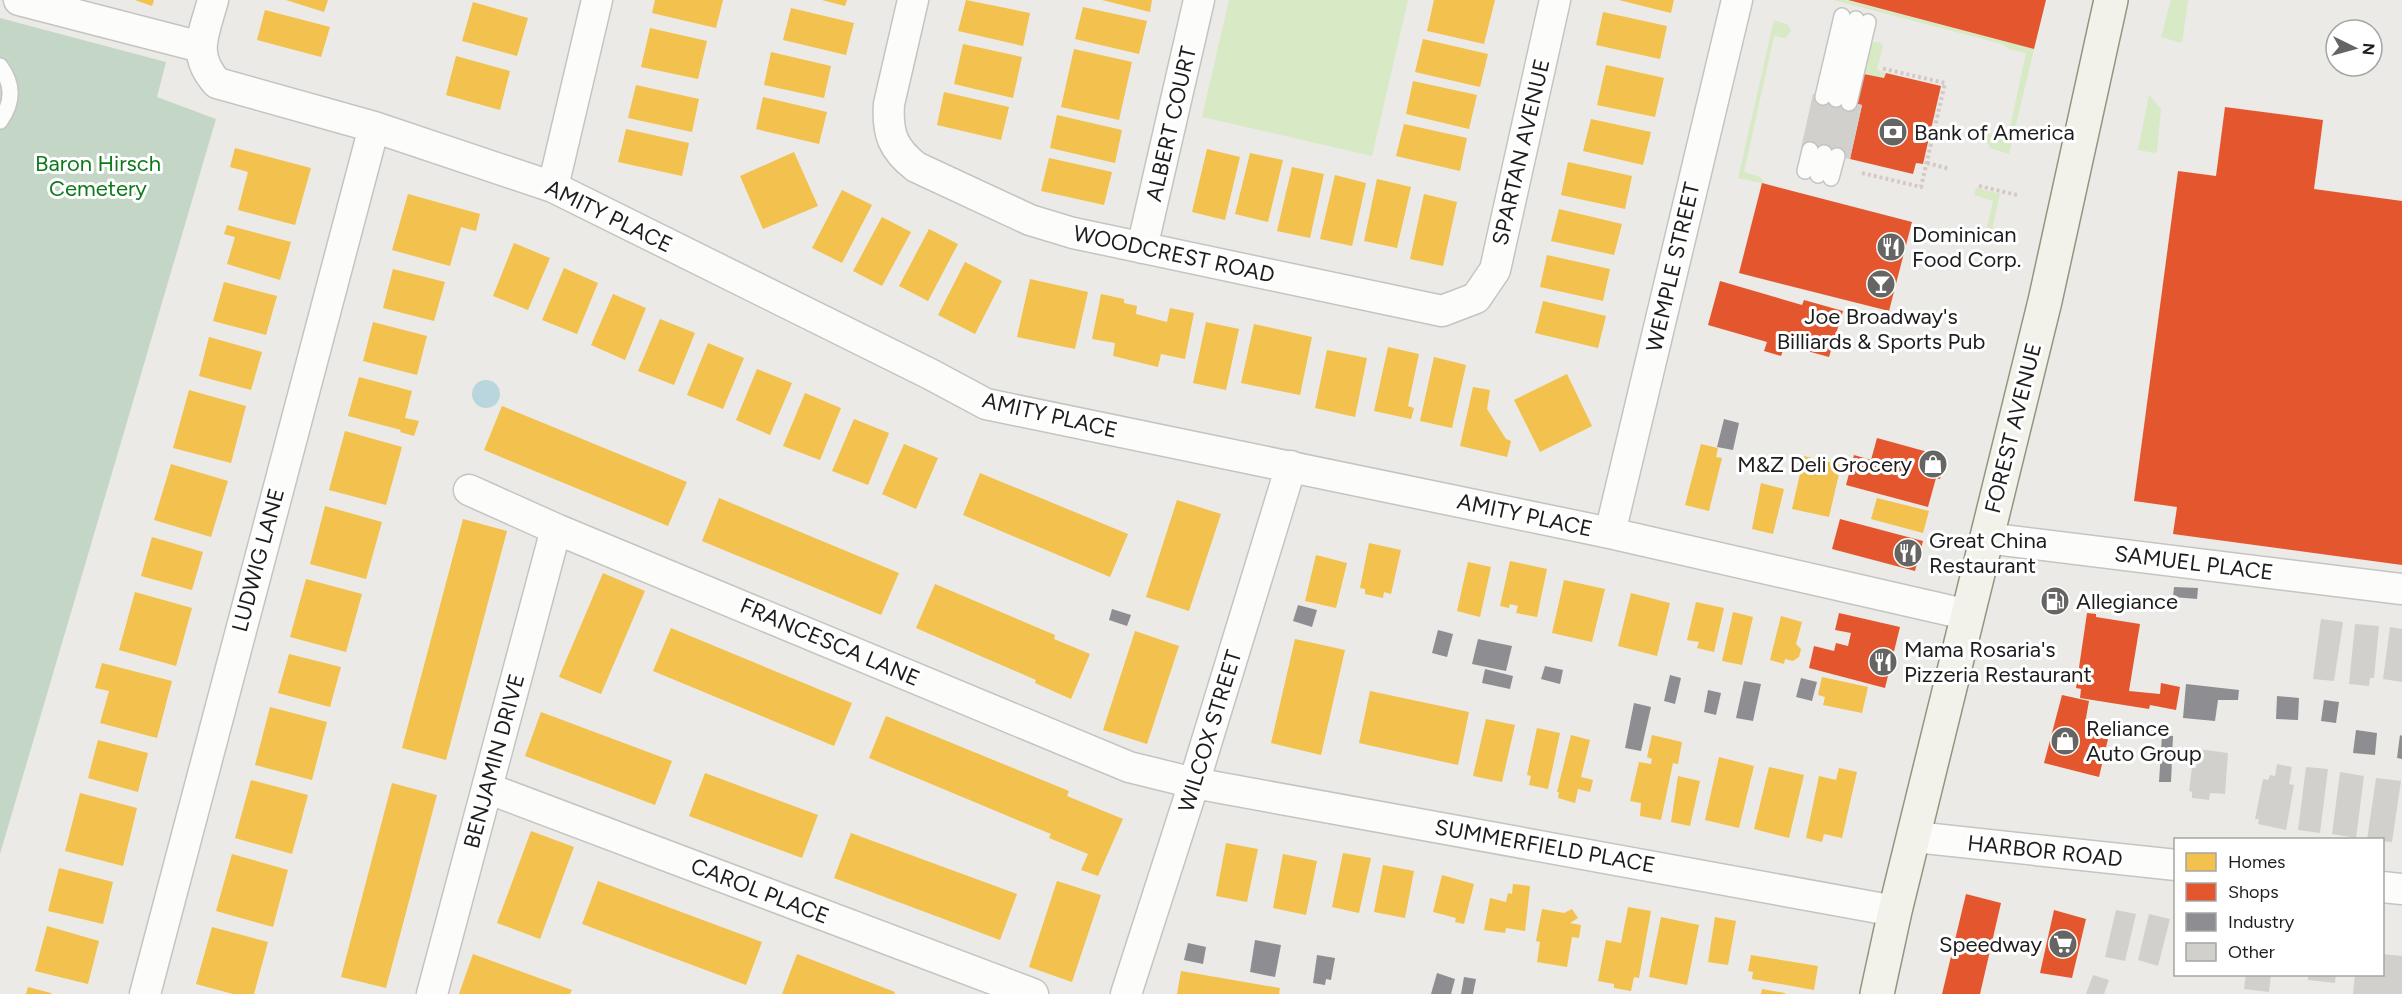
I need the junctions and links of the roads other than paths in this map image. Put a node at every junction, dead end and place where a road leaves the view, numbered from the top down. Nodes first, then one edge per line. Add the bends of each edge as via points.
1 (213, 0) edge
2 (597, 0) edge
3 (913, 0) edge
4 (1199, 0) edge
5 (1555, 0) edge
6 (1737, 0) edge
7 (2111, 0) edge
8 (35, 2) edge
9 (201, 47) junction
10 (0, 66) edge
11 (1836, 100) joint
12 (0, 121) edge
13 (374, 127) junction
14 (1818, 175) joint
15 (553, 187) junction
16 (1142, 248) junction
17 (1476, 298) joint
18 (1291, 466) junction
19 (469, 490) dead end
20 (556, 529) junction
21 (1610, 533) junction
22 (1986, 538) junction
23 (2402, 588) edge
24 (1969, 615) junction
25 (1194, 783) junction
26 (487, 788) junction
27 (1915, 837) junction
28 (2174, 865) edge
29 (2384, 887) edge
30 (2402, 889) edge
31 (1895, 910) junction
32 (145, 994) edge
33 (432, 994) edge
34 (1033, 994) edge
35 (1125, 994) edge
36 (1877, 994) edge

1 - 9 street
2 - 15 street
3 - 16 street, WOODCREST ROAD via 889,104 892,140 902,155 916,167 1030,220
4 - 16 street, ALBERT COURT
5 - 17 street, SPARTAN AVENUE via 1495,270
6 - 21 street, WEMPLE STREET
7 - 22 main road, FOREST AVENUE via 2045,301
8 - 9 street
9 - 13 street, AMITY PLACE via 205,69 217,83
10 - 12 lane via 9,81 11,100
11 - 11 lane via 1855,19
13 - 15 street, AMITY PLACE
13 - 32 street, LUDWIG LANE
14 - 14 lane via 1823,153
15 - 18 street, AMITY PLACE via 987,404
16 - 17 street, WOODCREST ROAD via 1442,311
18 - 21 street, AMITY PLACE
18 - 25 street, WILCOX STREET
19 - 20 street, FRANCESCA LANE
20 - 25 street, FRANCESCA LANE via 1129,766
20 - 26 street, BENJAMIN DRIVE
21 - 24 street, AMITY PLACE
22 - 23 street, SAMUEL PLACE
22 - 24 main road, FOREST AVENUE
24 - 27 main road, FOREST AVENUE
25 - 31 street, SUMMERFIELD PLACE
25 - 35 street, WILCOX STREET
26 - 33 street, BENJAMIN DRIVE
26 - 34 street, CAROL PLACE
27 - 28 street, HARBOR ROAD
27 - 31 main road, FOREST AVENUE
29 - 30 street
31 - 36 main road, FOREST AVENUE

